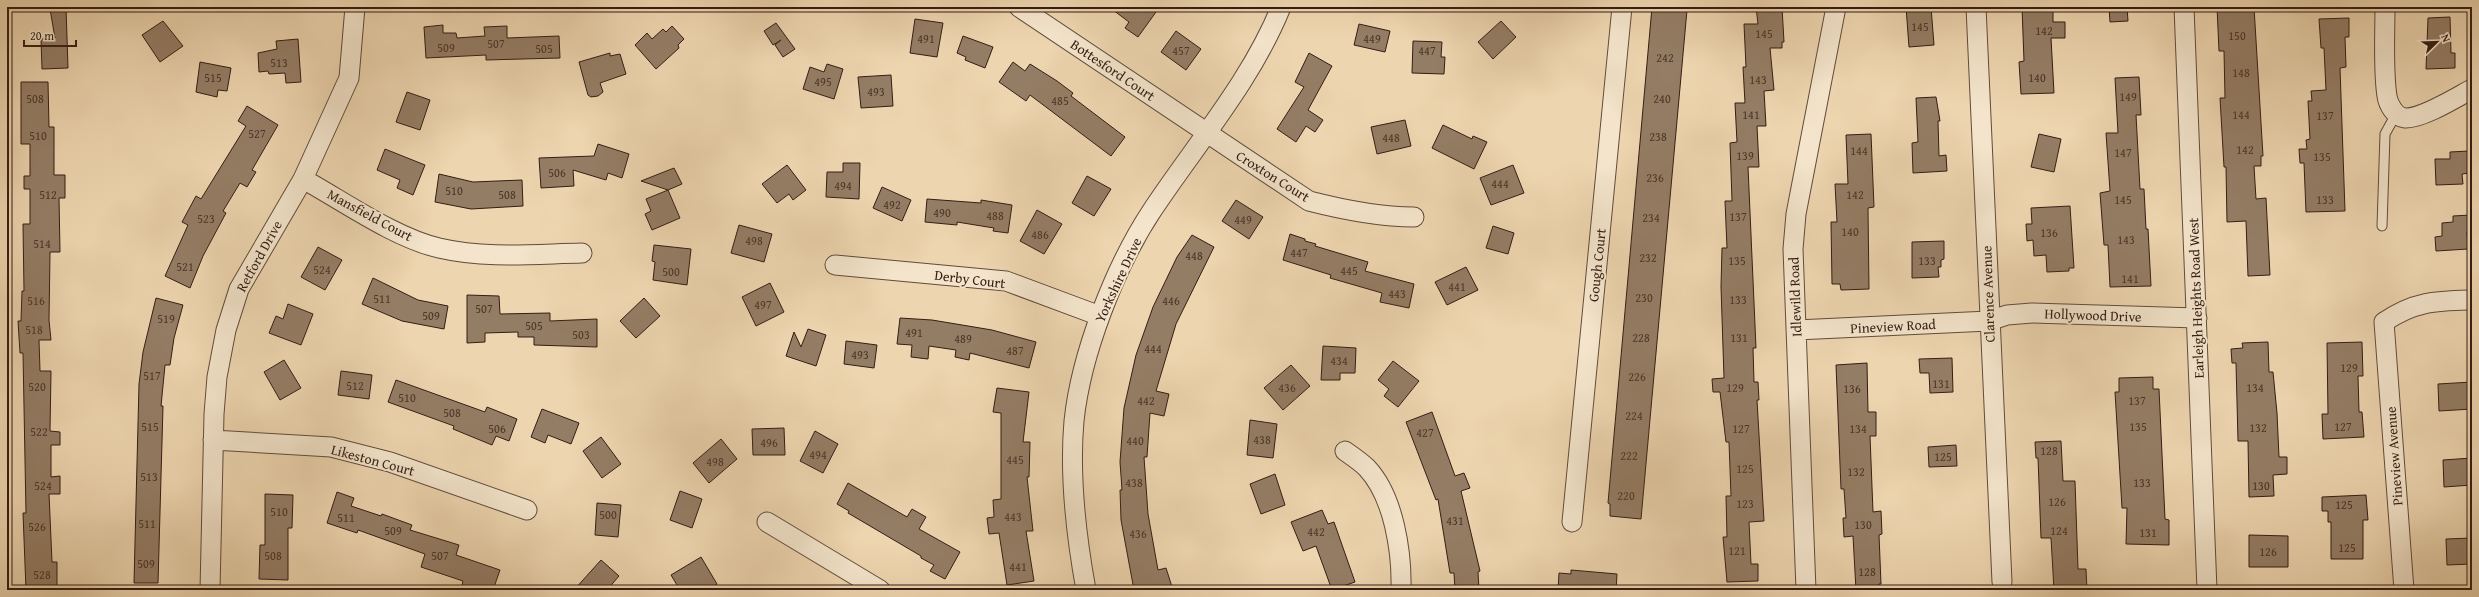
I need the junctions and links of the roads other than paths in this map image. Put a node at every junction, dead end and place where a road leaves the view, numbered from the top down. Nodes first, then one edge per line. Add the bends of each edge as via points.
1 (355, 7) edge
2 (1019, 7) edge
3 (1281, 7) edge
4 (1622, 7) edge
5 (1836, 7) edge
6 (1976, 7) edge
7 (2184, 7) edge
8 (2385, 7) edge
9 (2472, 89) edge
10 (2396, 114) junction
11 (1207, 134) junction
12 (303, 179) junction
13 (1414, 217) dead end
14 (2382, 226) dead end
15 (582, 253) dead end
16 (835, 265) dead end
17 (2472, 300) edge
18 (1100, 316) junction
19 (2197, 318) junction
20 (1989, 321) junction
21 (1796, 330) junction
22 (213, 440) junction
23 (1345, 451) dead end
24 (526, 510) dead end
25 (767, 522) dead end
26 (1572, 522) dead end
27 (2002, 582) dead end
28 (210, 590) edge
29 (880, 590) edge
30 (1086, 590) edge
31 (1401, 590) edge
32 (1806, 590) edge
33 (2207, 590) edge
34 (2404, 590) edge

1 - 12 street, Retford Drive via 349,78
2 - 11 street, Bottesford Court
3 - 11 street, Yorkshire Drive via 1262,48
4 - 26 street, Gough Court
5 - 21 street, Idlewild Road via 1796,214 1793,249
6 - 20 street, Clarence Avenue
7 - 19 street, Earleigh Heights Road West
8 - 10 street via 2387,96
9 - 10 street via 2445,104 2414,116 2404,118
10 - 14 lane via 2385,134
11 - 13 street, Croxton Court via 1309,201 1363,213
11 - 18 street, Yorkshire Drive via 1152,210
12 - 15 street, Mansfield Court via 404,236 438,248 479,255
12 - 22 street, Retford Drive via 239,289 226,330 217,377
16 - 18 street, Derby Court via 1006,281
17 - 34 street, Pineview Avenue via 2428,302 2403,309 2384,322
18 - 30 street, Yorkshire Drive via 1080,384 1074,421 1077,538
19 - 20 street, Hollywood Drive via 2032,313 2007,315
19 - 33 street, Earleigh Heights Road West
20 - 21 street, Pineview Road
20 - 27 street, Clarence Avenue
21 - 32 street, Idlewild Road
22 - 24 street, Likeston Court via 332,448 390,462
22 - 28 street, Retford Drive
23 - 31 street via 1366,468 1377,482 1385,499 1400,547
25 - 29 street

